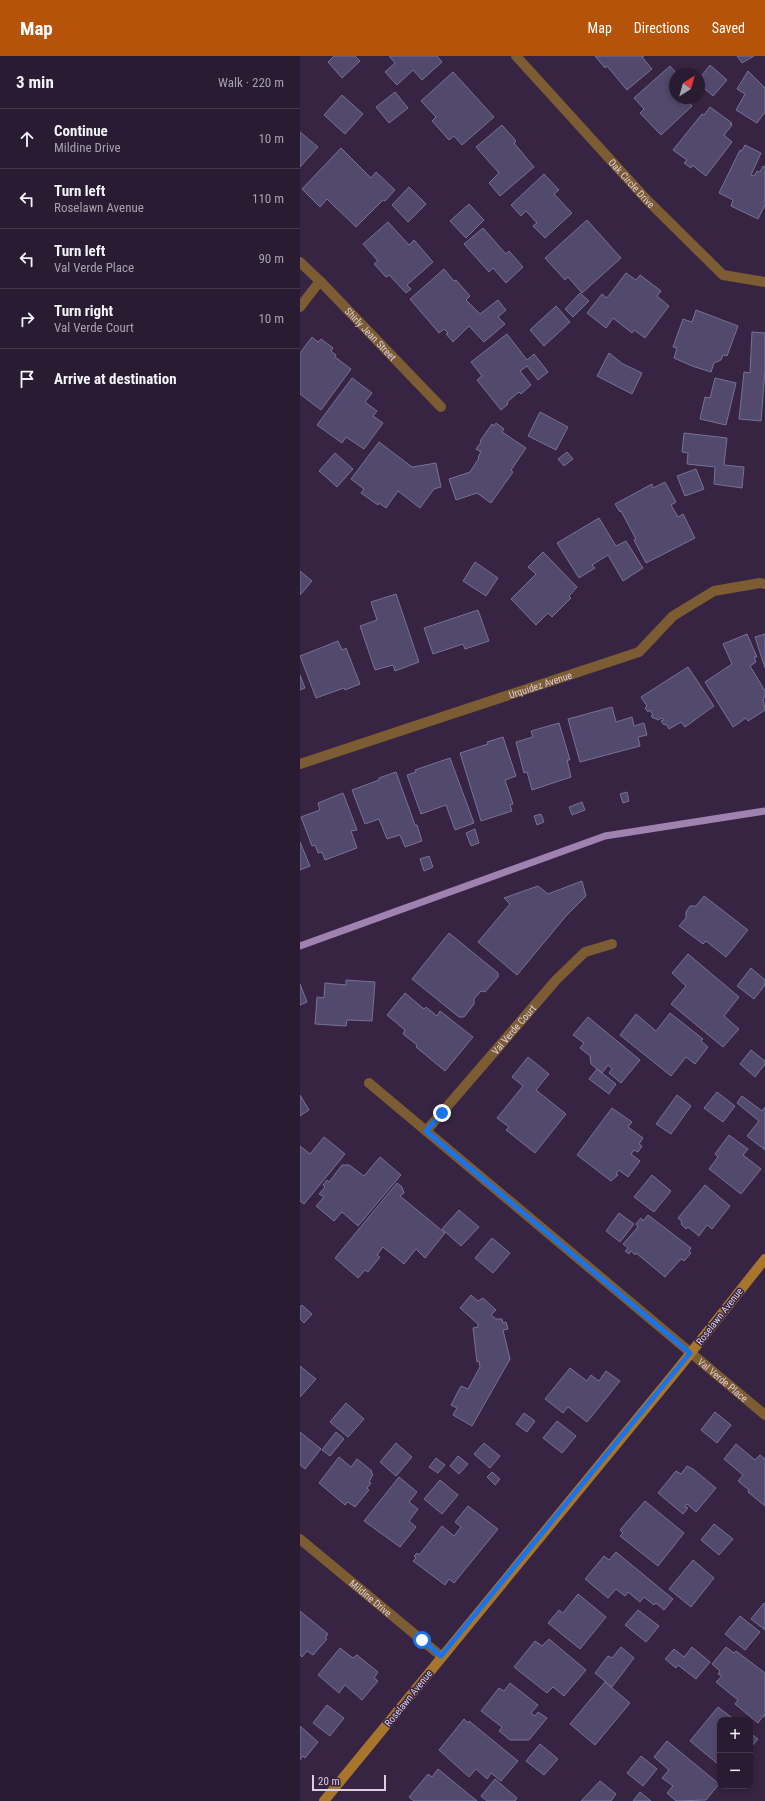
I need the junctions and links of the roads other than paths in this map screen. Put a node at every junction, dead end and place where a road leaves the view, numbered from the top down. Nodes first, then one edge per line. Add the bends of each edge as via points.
1 (516, 56) edge
2 (300, 262) edge
3 (320, 281) junction
4 (765, 282) edge
5 (300, 307) edge
6 (441, 407) dead end
7 (765, 584) edge
8 (300, 764) edge
9 (612, 944) dead end
10 (369, 1083) dead end
11 (426, 1131) junction
12 (765, 1259) edge
13 (690, 1353) junction
14 (765, 1415) edge
15 (300, 1538) edge
16 (441, 1656) junction
17 (324, 1801) edge

1 - 4 street, Oak Circle Drive via 647,200 722,275
2 - 3 street, Shirly Jean Street
3 - 5 street
3 - 6 street, Shirly Jean Street
7 - 8 street, Urquidez Avenue via 714,592 673,616 639,652
9 - 11 street, Val Verde Court via 585,952 557,978
10 - 11 street, Val Verde Place
11 - 13 street, Val Verde Place
12 - 13 street, Roselawn Avenue
13 - 14 street, Val Verde Place
13 - 16 street, Roselawn Avenue
15 - 16 street, Mildine Drive
16 - 17 street, Roselawn Avenue

